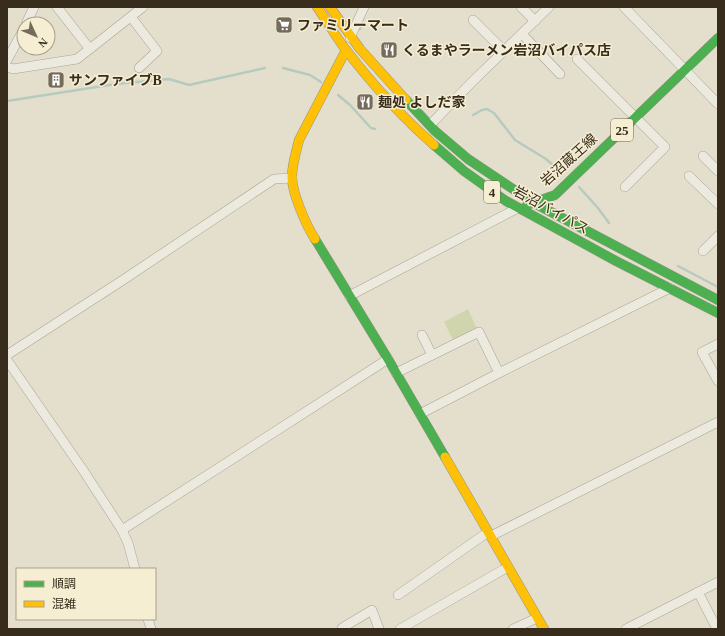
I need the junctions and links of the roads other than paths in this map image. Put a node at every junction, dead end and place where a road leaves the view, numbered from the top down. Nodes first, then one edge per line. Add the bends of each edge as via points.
1 (57, 7) edge
2 (143, 7) edge
3 (318, 7) edge
4 (330, 7) edge
5 (364, 7) edge
6 (521, 7) edge
7 (549, 7) edge
8 (624, 7) edge
9 (131, 17) junction
10 (473, 20) dead end
11 (535, 21) junction
12 (522, 34) junction
13 (350, 36) junction
14 (718, 38) edge
15 (16, 43) edge
16 (89, 48) junction
17 (346, 50) junction
18 (504, 51) junction
19 (577, 58) dead end
20 (7, 60) edge
21 (7, 67) edge
22 (139, 68) dead end
23 (685, 70) junction
24 (560, 74) dead end
25 (718, 104) edge
26 (635, 117) junction
27 (430, 125) junction
28 (703, 156) dead end
29 (718, 171) edge
30 (689, 176) dead end
31 (292, 178) junction
32 (624, 187) dead end
33 (534, 203) junction
34 (718, 204) edge
35 (518, 208) junction
36 (718, 236) edge
37 (703, 251) dead end
38 (670, 288) junction
39 (349, 296) junction
40 (718, 300) edge
41 (718, 313) edge
42 (422, 335) dead end
43 (718, 344) edge
44 (7, 355) edge
45 (432, 355) junction
46 (388, 359) junction
47 (7, 360) edge
48 (396, 373) junction
49 (499, 373) junction
50 (718, 381) edge
51 (420, 414) junction
52 (718, 422) edge
53 (122, 530) junction
54 (489, 534) junction
55 (508, 567) junction
56 (135, 568) edge
57 (718, 582) edge
58 (698, 592) junction
59 (398, 595) dead end
60 (537, 618) junction
61 (342, 628) edge
62 (379, 629) edge
63 (400, 629) edge
64 (513, 629) edge
65 (544, 629) edge
66 (626, 629) edge
67 (717, 629) edge

1 - 16 street
2 - 9 street
3 - 17 main road, 岩沼バイパス / 4
4 - 13 main road, 岩沼バイパス / 4
5 - 13 street
6 - 11 street
7 - 11 street
8 - 23 street
9 - 16 street
9 - 22 street via 157,51
10 - 18 street
11 - 12 street
12 - 18 street
12 - 24 street
13 - 17 street
13 - 27 main road, 岩沼バイパス / 4
14 - 23 main road, 岩沼蔵王線 / 25
15 - 20 street
16 - 21 street via 77,59 13,69
17 - 31 main road via 299,140
17 - 35 main road, 岩沼バイパス / 4 via 393,106 420,133 464,171
18 - 27 street
19 - 26 street
23 - 25 street
23 - 26 main road, 岩沼蔵王線 / 25
26 - 32 street via 665,147
26 - 33 main road, 岩沼蔵王線 / 25 via 555,195
27 - 33 main road, 岩沼バイパス / 4 via 468,159
28 - 29 street
30 - 34 street
31 - 39 main road via 298,203 313,236
31 - 44 street via 274,179
33 - 35 main road, 岩沼蔵王線 / 25
33 - 40 main road, 岩沼バイパス / 4
35 - 38 main road, 岩沼バイパス / 4
35 - 39 street
36 - 37 street
38 - 41 main road, 岩沼バイパス / 4
38 - 49 street
39 - 46 main road
42 - 45 street
43 - 50 street via 702,352
45 - 48 street
45 - 49 street via 479,332
46 - 48 main road
46 - 53 street
47 - 53 street
48 - 51 main road
49 - 51 street
51 - 54 main road
52 - 54 street
53 - 56 street
54 - 55 main road
54 - 59 street
55 - 60 main road
55 - 63 street
57 - 58 street
58 - 66 street
58 - 67 street
60 - 64 street
60 - 65 main road
61 - 62 street via 372,610

